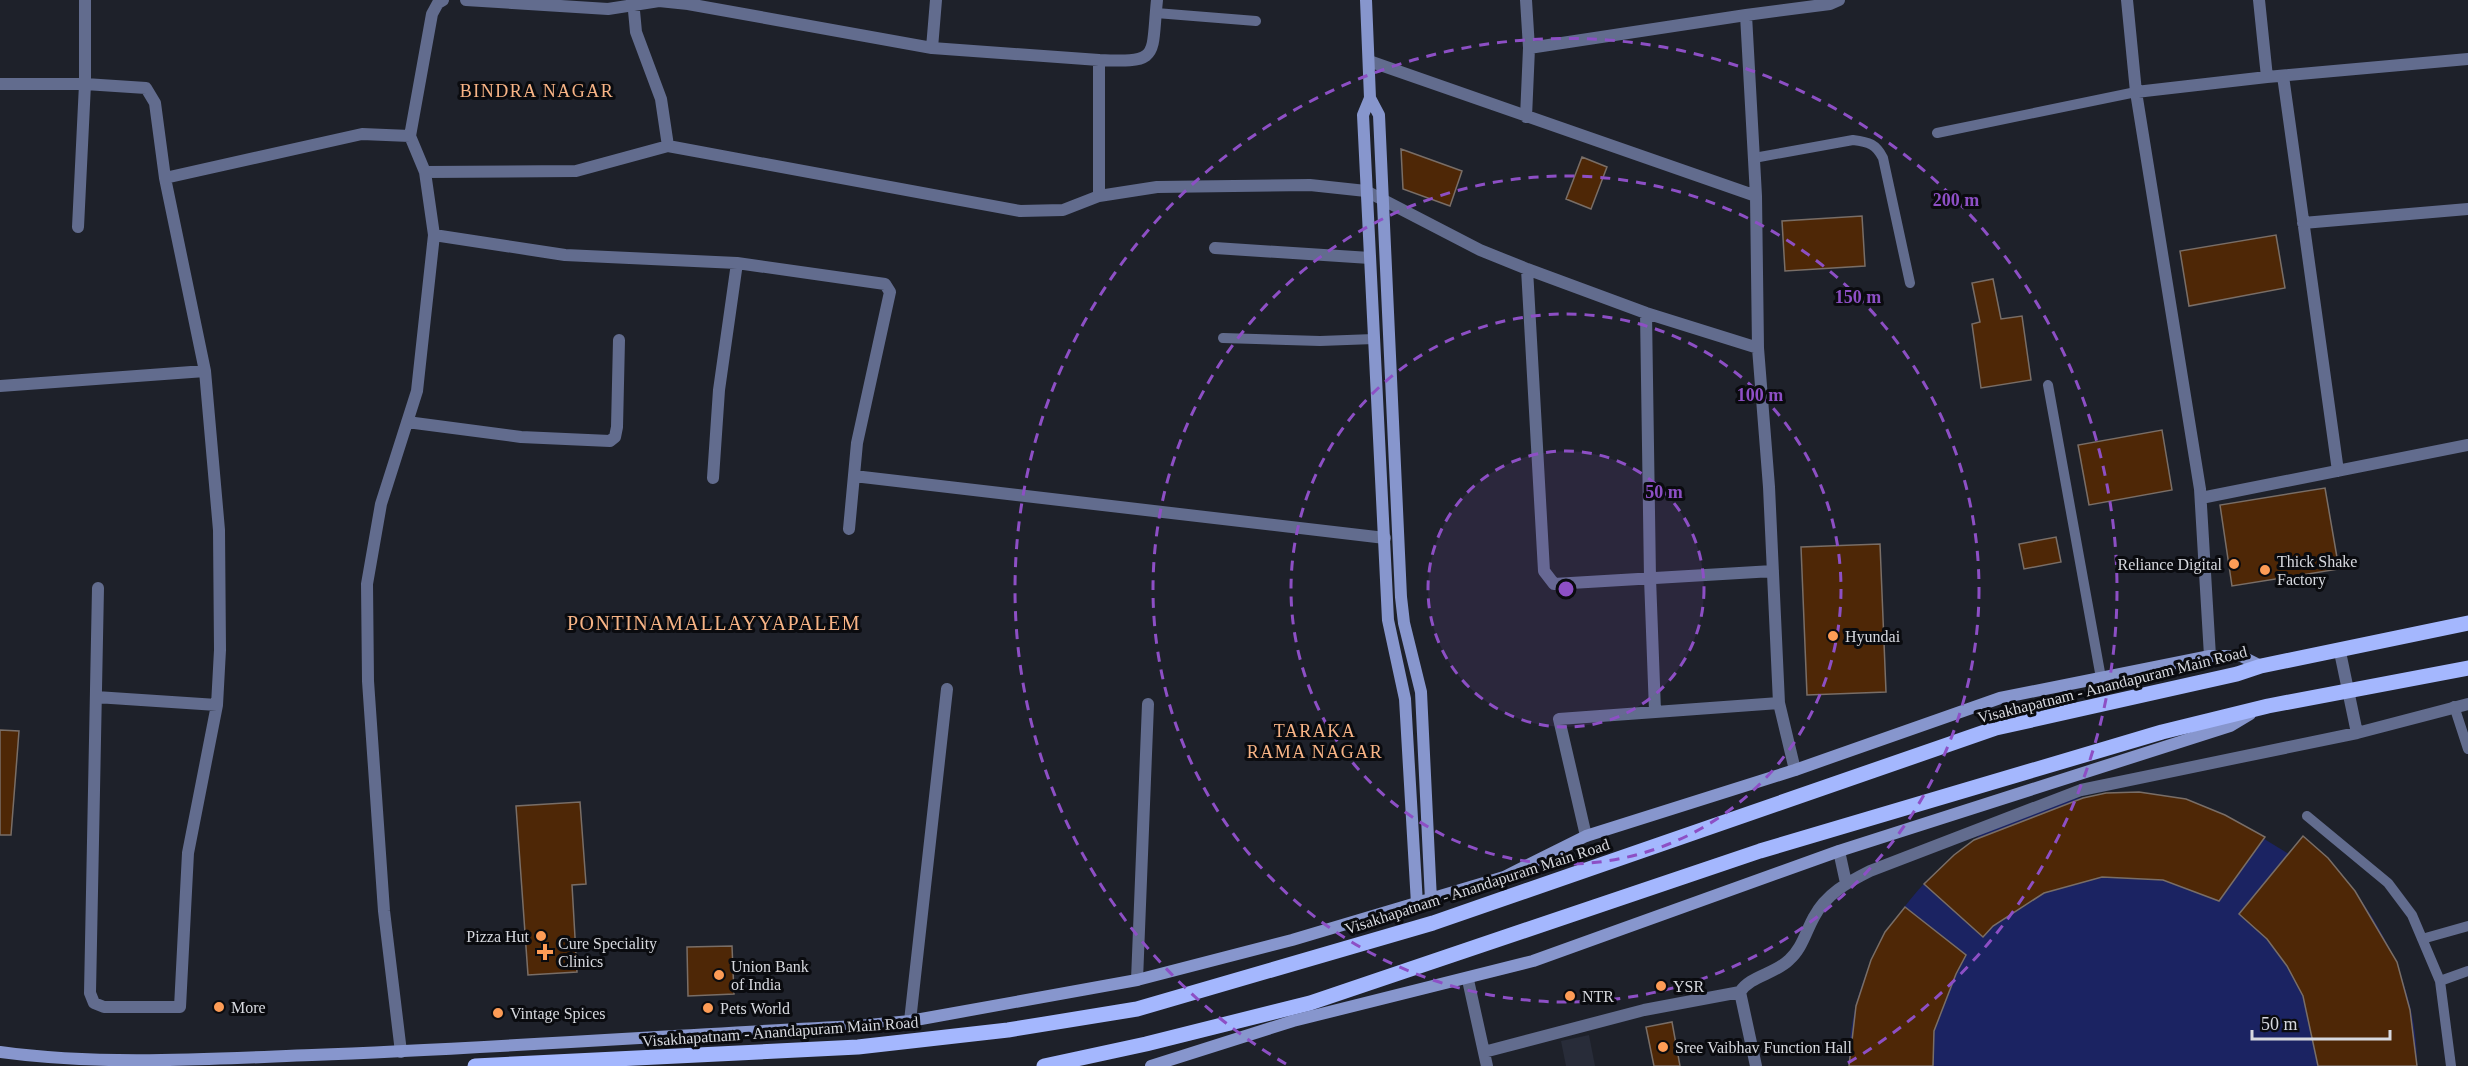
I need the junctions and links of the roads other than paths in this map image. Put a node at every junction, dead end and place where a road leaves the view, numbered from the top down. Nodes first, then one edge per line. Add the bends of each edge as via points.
1 (85, 0) edge
2 (443, 0) edge
3 (466, 0) edge
4 (936, 0) edge
5 (1157, 0) edge
6 (1366, 0) edge
7 (1526, 0) edge
8 (1839, 0) edge
9 (2127, 0) edge
10 (2259, 0) edge
11 (633, 3) edge
12 (1156, 13) junction
13 (1746, 15) junction
14 (1256, 21) dead end
15 (932, 48) junction
16 (1529, 48) junction
17 (2468, 59) edge
18 (1099, 60) junction
19 (1368, 61) junction
20 (2283, 76) junction
21 (2267, 77) junction
22 (0, 84) edge
23 (85, 84) junction
24 (2136, 92) junction
25 (1370, 98) junction
26 (1526, 117) junction
27 (1936, 132) dead end
28 (410, 136) junction
29 (668, 146) junction
30 (1754, 158) junction
31 (425, 172) junction
32 (165, 178) junction
33 (1366, 191) junction
34 (1099, 196) junction
35 (1756, 196) junction
36 (1383, 198) junction
37 (2468, 209) edge
38 (2303, 223) junction
39 (78, 227) dead end
40 (434, 235) junction
41 (1215, 248) dead end
42 (1370, 258) junction
43 (737, 262) junction
44 (1527, 269) junction
45 (1910, 283) dead end
46 (1646, 313) junction
47 (1223, 338) dead end
48 (1374, 339) junction
49 (619, 340) dead end
50 (1758, 348) junction
51 (205, 371) junction
52 (2048, 385) dead end
53 (0, 386) edge
54 (407, 422) junction
55 (2468, 445) edge
56 (2338, 471) junction
57 (854, 476) junction
58 (713, 478) dead end
59 (2201, 498) junction
60 (849, 529) dead end
61 (1385, 538) junction
62 (1773, 571) junction
63 (1650, 578) junction
64 (99, 588) dead end
65 (2468, 623) edge
66 (2340, 652) junction
67 (2210, 656) junction
68 (2260, 666) junction
69 (2468, 668) edge
70 (2102, 678) junction
71 (947, 689) dead end
72 (2350, 692) junction
73 (96, 697) junction
74 (1779, 703) junction
75 (1148, 704) dead end
76 (2468, 704) edge
77 (217, 705) junction
78 (2268, 706) junction
79 (2454, 706) junction
80 (1655, 711) junction
81 (2357, 733) junction
82 (2468, 749) edge
83 (1795, 770) junction
84 (2307, 816) dead end
85 (1586, 836) junction
86 (1839, 851) junction
87 (1846, 883) junction
88 (1431, 900) junction
89 (1417, 904) junction
90 (2468, 926) edge
91 (2422, 939) junction
92 (2468, 971) edge
93 (1137, 980) junction
94 (1468, 980) junction
95 (2440, 981) junction
96 (1740, 992) junction
97 (910, 1021) junction
98 (0, 1052) edge
99 (401, 1052) junction
100 (1484, 1052) junction
101 (271, 1061) edge
102 (235, 1062) edge
103 (476, 1066) edge
104 (1044, 1066) edge
105 (1151, 1066) edge
106 (1487, 1066) edge
107 (1756, 1066) edge
108 (2451, 1066) edge

1 - 23 street
2 - 28 street via 432,14
3 - 11 street via 608,9
4 - 15 street
5 - 12 street
6 - 19 street
7 - 16 street
8 - 13 street
9 - 24 street
10 - 21 street
11 - 15 street via 688,4
11 - 29 street via 636,32 661,99
12 - 14 lane
12 - 18 street via 1152,48 1144,59
13 - 16 street
13 - 30 street
15 - 18 street
16 - 26 street
17 - 20 street
18 - 34 street
19 - 25 street
19 - 26 street
20 - 21 street
20 - 38 street
21 - 24 street
22 - 23 street
23 - 32 street via 146,88 155,103
23 - 39 street
24 - 27 lane
24 - 59 street
25 - 33 street via 1363,116
25 - 36 street via 1379,115
26 - 35 street
28 - 31 street
28 - 32 street via 362,134
29 - 31 street via 576,171
29 - 34 street via 1020,211 1063,210
30 - 35 street
30 - 45 lane via 1853,140 1874,146 1883,158
31 - 40 street
32 - 51 street
33 - 34 street via 1310,185 1168,187
33 - 36 street
33 - 42 street
35 - 50 street
36 - 44 street via 1480,250
36 - 88 street via 1401,597 1421,692
37 - 38 street
38 - 56 street
40 - 43 street via 565,255
40 - 54 street via 417,391
41 - 42 street
42 - 48 street
43 - 57 street via 879,280 890,292 857,443
43 - 58 street via 719,390
44 - 46 street
44 - 63 street via 1544,571 1554,584
46 - 50 street
46 - 63 street
47 - 48 lane
48 - 61 street
49 - 54 street via 616,427 615,437 610,441 521,437
50 - 62 street
51 - 53 street
51 - 77 street via 219,530
52 - 70 lane
54 - 99 street via 381,504 367,585 368,681 384,899
55 - 56 street
56 - 59 street
57 - 60 street
57 - 61 street
59 - 67 street
61 - 89 street via 1389,620 1408,726
62 - 63 street
62 - 74 street
63 - 80 street
64 - 73 street
65 - 66 main road, Visakhapatnam - Anandapuram Main Road
66 - 68 main road, Visakhapatnam - Anandapuram Main Road
66 - 72 street
67 - 68 street via 2241,657
67 - 70 street
68 - 103 main road, Visakhapatnam - Anandapuram Main Road via 1996,728 1433,923 1137,1009 1008,1030 858,1047
69 - 72 main road
70 - 83 street via 2000,698
71 - 97 street
72 - 78 main road
72 - 81 street
73 - 77 street
73 - 77 street via 90,993 94,1003 104,1007 180,1007 188,852
74 - 80 street
74 - 83 street
75 - 93 street
76 - 79 street
78 - 86 street via 2230,726
78 - 104 main road via 2162,732 1760,851 1310,1003
79 - 81 street
79 - 82 lane
80 - 85 street via 1559,719
81 - 87 street via 2056,797
83 - 85 street
84 - 91 lane via 2394,889 2412,915
85 - 88 street via 1504,877
86 - 87 street
86 - 94 street via 1555,954
87 - 96 street via 1823,902 1794,956
88 - 89 street
89 - 93 street
90 - 91 lane
91 - 95 lane
92 - 95 lane
93 - 97 street
94 - 100 street
94 - 105 street via 1293,1021
95 - 108 lane
96 - 100 street via 1644,1010
96 - 107 street
97 - 99 street
98 - 102 street via 52,1059
99 - 101 street
100 - 106 street
101 - 102 street

